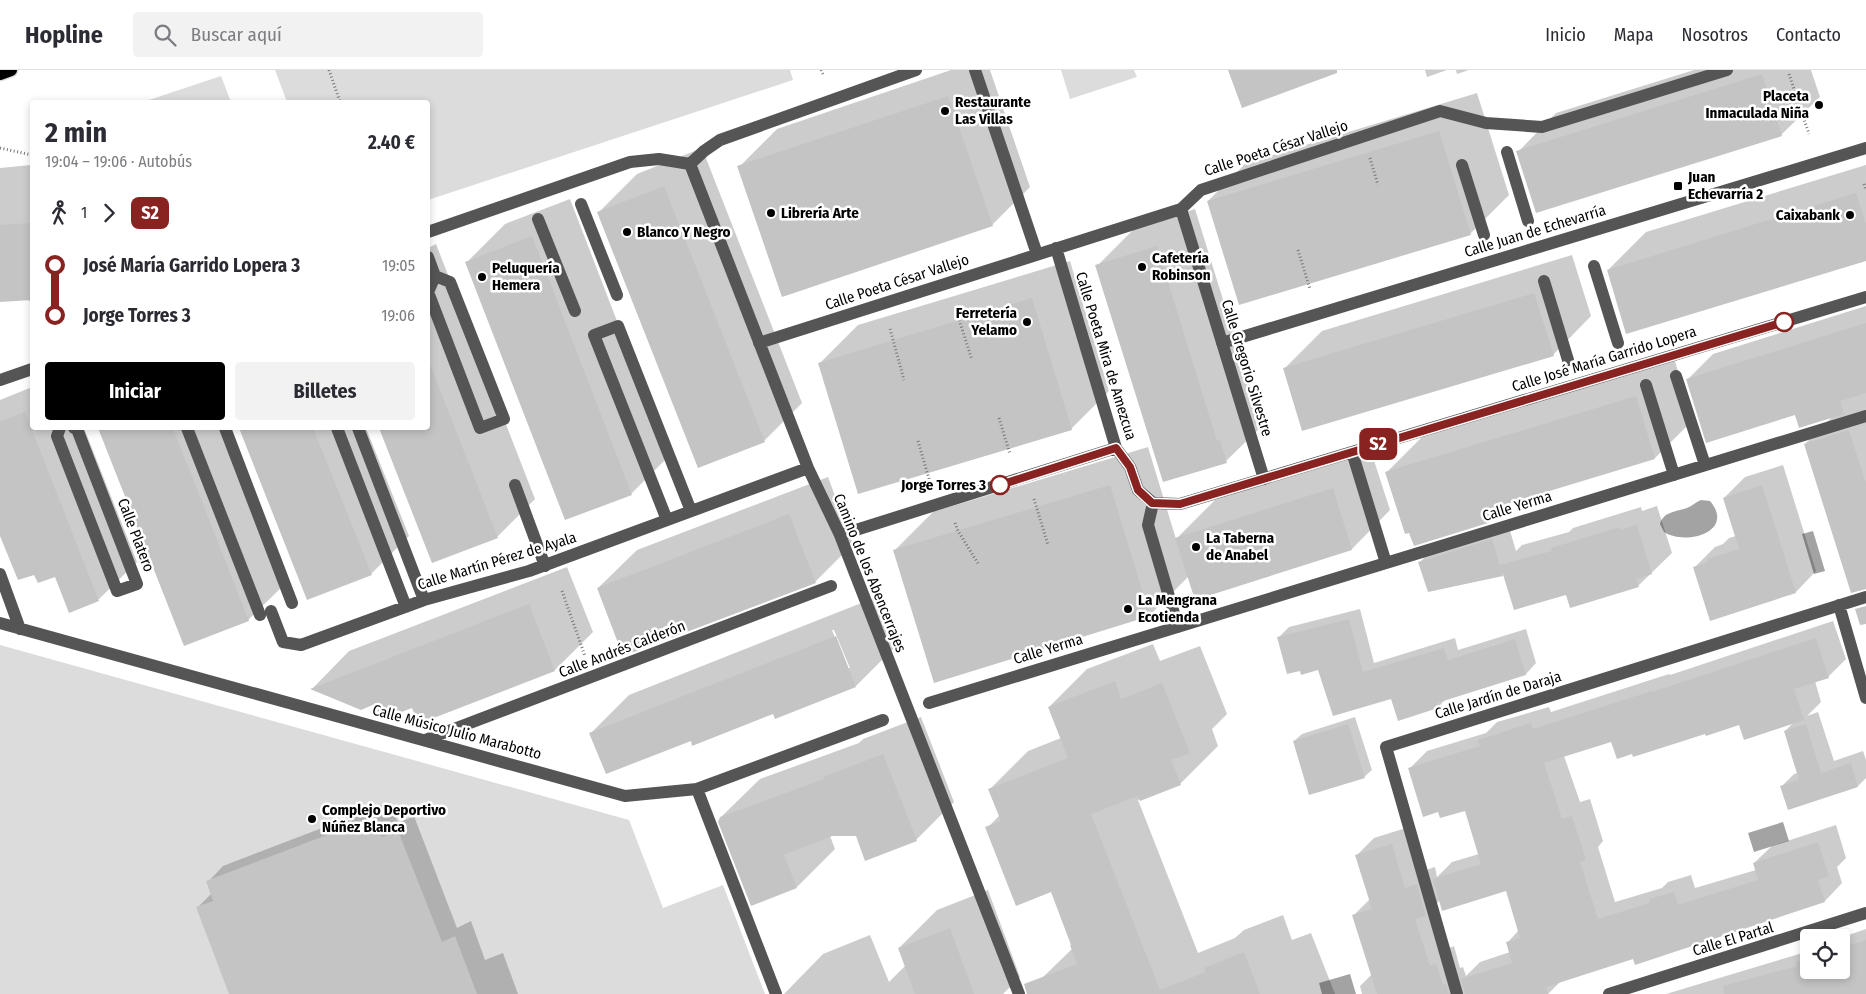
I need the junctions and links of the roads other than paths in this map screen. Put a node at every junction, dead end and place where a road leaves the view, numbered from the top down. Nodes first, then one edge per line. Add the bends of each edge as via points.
1 (11, 70) edge
2 (916, 70) edge
3 (975, 70) edge
4 (1727, 70) edge
5 (0, 74) edge
6 (1862, 149) edge
7 (1507, 152) dead end
8 (690, 164) junction
9 (1462, 165) dead end
10 (581, 204) dead end
11 (1181, 209) junction
12 (538, 219) dead end
13 (1528, 221) dead end
14 (430, 231) edge
15 (1484, 235) dead end
16 (1056, 248) junction
17 (1037, 254) junction
18 (430, 262) edge
19 (1594, 266) dead end
20 (435, 276) junction
21 (1544, 281) dead end
22 (430, 287) edge
23 (617, 295) dead end
24 (430, 297) edge
25 (1866, 297) edge
26 (575, 311) dead end
27 (759, 343) junction
28 (1222, 343) junction
29 (1618, 343) dead end
30 (1568, 360) dead end
31 (30, 370) edge
32 (1676, 376) dead end
33 (0, 380) edge
34 (1646, 385) dead end
35 (1866, 416) edge
36 (59, 430) edge
37 (77, 430) edge
38 (188, 430) edge
39 (226, 430) edge
40 (338, 430) edge
41 (359, 430) edge
42 (1116, 448) junction
43 (1352, 452) junction
44 (1705, 465) junction
45 (808, 468) junction
46 (1674, 475) junction
47 (1264, 479) junction
48 (514, 485) dead end
49 (1152, 503) junction
50 (691, 511) junction
51 (667, 520) junction
52 (840, 535) junction
53 (1386, 563) junction
54 (545, 566) junction
55 (0, 574) edge
56 (831, 586) dead end
57 (1866, 596) edge
58 (424, 600) junction
59 (292, 602) dead end
60 (1839, 605) junction
61 (406, 607) junction
62 (0, 623) edge
63 (1178, 627) junction
64 (20, 629) junction
65 (1866, 698) edge
66 (929, 703) dead end
67 (884, 720) dead end
68 (425, 740) junction
69 (697, 789) junction
70 (1866, 913) edge
71 (776, 994) edge
72 (1019, 994) edge
73 (1457, 994) edge
74 (1608, 994) edge

1 - 5 main road
2 - 8 street via 720,140
3 - 17 street
4 - 11 street, Calle Poeta César Vallejo via 1542,127 1486,123 1440,112 1201,190
6 - 28 street, Calle Juan de Echevarría
7 - 13 street
8 - 14 street via 659,160 630,162
8 - 27 street, Camino de los Abencerrajes
9 - 15 street
10 - 23 street
11 - 16 street, Calle Poeta César Vallejo
11 - 28 street, Calle Gregorio Silvestre
12 - 26 street
16 - 17 street, Calle Poeta César Vallejo
16 - 42 street, Calle Poeta Mira de Amezcua
17 - 27 street, Calle Poeta César Vallejo
18 - 20 street
19 - 29 street
20 - 22 street
20 - 24 street via 450,282 504,419 480,428
21 - 30 street
25 - 43 street, Calle José María Garrido Lopera
27 - 45 street, Camino de los Abencerrajes
28 - 47 street, Calle Gregorio Silvestre
31 - 33 street
32 - 44 street
34 - 46 street
35 - 44 street, Calle Yerma
36 - 37 street, Calle Platero via 57,436 117,592 137,584
38 - 61 street, Calle Martín Pérez de Ayala via 266,613 282,642 300,645
39 - 59 street
40 - 61 street
41 - 58 street
42 - 49 street, Calle Poeta Mira de Amezcua via 1130,467 1138,490
42 - 52 street
43 - 47 street, Calle José María Garrido Lopera
43 - 53 street
44 - 46 street, Calle Yerma
45 - 50 street, Calle Martín Pérez de Ayala
45 - 52 street, Camino de los Abencerrajes
46 - 53 street, Calle Yerma
47 - 49 street, Calle José María Garrido Lopera via 1180,504
48 - 54 street
49 - 63 street via 1148,525
50 - 51 street, Calle Martín Pérez de Ayala
50 - 51 street via 618,326 594,335
51 - 54 street, Calle Martín Pérez de Ayala
52 - 72 street, Camino de los Abencerrajes
53 - 63 street, Calle Yerma
54 - 58 street, Calle Martín Pérez de Ayala
55 - 64 street
56 - 68 street, Calle Andrés Calderón
57 - 60 street, Calle Jardín de Daraja
58 - 61 street, Calle Martín Pérez de Ayala
60 - 65 street
60 - 73 street, Calle Jardín de Daraja via 1386,747
62 - 64 street, Calle Músico Julio Marabotto
63 - 66 street, Calle Yerma
64 - 68 street, Calle Músico Julio Marabotto
67 - 69 street
68 - 69 street, Calle Músico Julio Marabotto via 625,796
69 - 71 street
70 - 74 street, Calle El Partal

